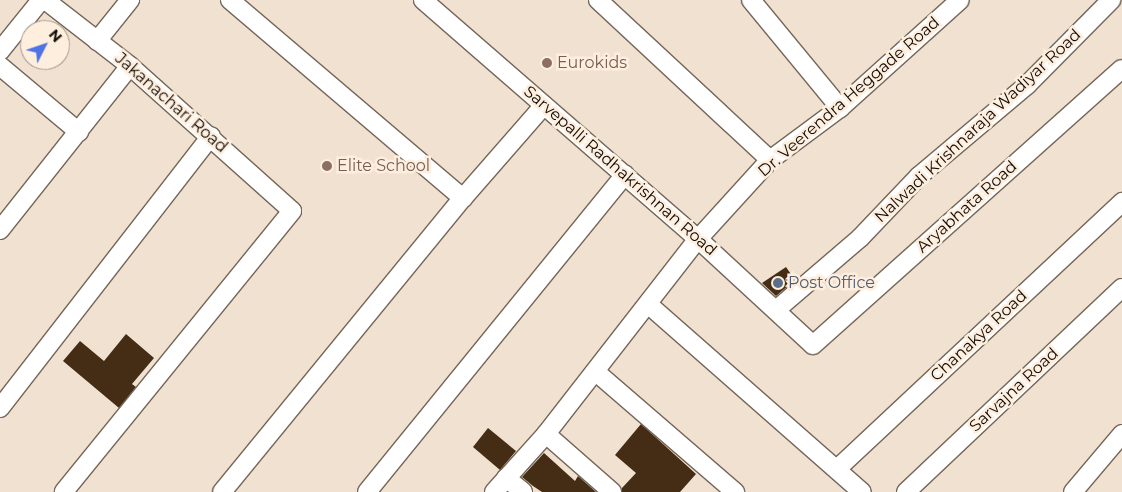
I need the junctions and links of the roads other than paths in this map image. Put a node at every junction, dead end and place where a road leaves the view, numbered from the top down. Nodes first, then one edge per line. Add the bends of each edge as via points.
1 (41, 0) edge
2 (46, 0) edge
3 (130, 0) edge
4 (230, 0) edge
5 (423, 0) edge
6 (751, 0) edge
7 (960, 0) edge
8 (1112, 0) edge
9 (601, 1) edge
10 (251, 6) edge
11 (98, 41) junction
12 (0, 51) edge
13 (0, 66) edge
14 (130, 66) junction
15 (1122, 69) edge
16 (544, 105) junction
17 (840, 108) junction
18 (79, 132) junction
19 (211, 136) junction
20 (770, 160) junction
21 (625, 175) junction
22 (463, 198) junction
23 (1122, 202) edge
24 (0, 230) edge
25 (698, 238) junction
26 (1122, 288) edge
27 (648, 305) junction
28 (776, 310) junction
29 (813, 345) joint
30 (596, 372) junction
31 (0, 408) edge
32 (546, 434) junction
33 (1122, 434) edge
34 (837, 469) junction
35 (506, 478) junction
36 (64, 492) edge
37 (222, 492) edge
38 (367, 492) edge
39 (494, 492) edge
40 (523, 492) edge
41 (612, 492) edge
42 (736, 492) edge
43 (862, 492) edge
44 (906, 492) edge
45 (1073, 492) edge

1 - 12 street
2 - 11 street, Jakanachari Road
3 - 11 street
4 - 10 street
5 - 16 street, Sarvepalli Radhakrishnan Road
6 - 17 street
7 - 17 street, Dr. Veerendra Heggade Road
8 - 28 street, Nalwadi Krishnaraja Wadiyar Road via 1027,85 919,176 860,238
9 - 20 street
10 - 22 street
11 - 14 street, Jakanachari Road
13 - 18 street
14 - 18 street
14 - 19 street, Jakanachari Road
15 - 29 street, Aryabhata Road
16 - 21 street, Sarvepalli Radhakrishnan Road
16 - 22 street
17 - 20 street, Dr. Veerendra Heggade Road
18 - 24 street
19 - 31 street
19 - 36 street, Jakanachari Road via 292,211
20 - 25 street, Dr. Veerendra Heggade Road
21 - 25 street, Sarvepalli Radhakrishnan Road
21 - 38 street
22 - 37 street
23 - 34 street, Chanakya Road
25 - 27 street, Dr. Veerendra Heggade Road
25 - 28 street, Sarvepalli Radhakrishnan Road
26 - 44 street, Sarvajna Road
27 - 30 street, Dr. Veerendra Heggade Road
27 - 34 street
28 - 29 street, Sarvepalli Radhakrishnan Road
30 - 32 street, Dr. Veerendra Heggade Road
30 - 42 street
32 - 35 street, Dr. Veerendra Heggade Road
32 - 41 street
33 - 45 street
34 - 43 street
35 - 39 street, Dr. Veerendra Heggade Road
35 - 40 street

